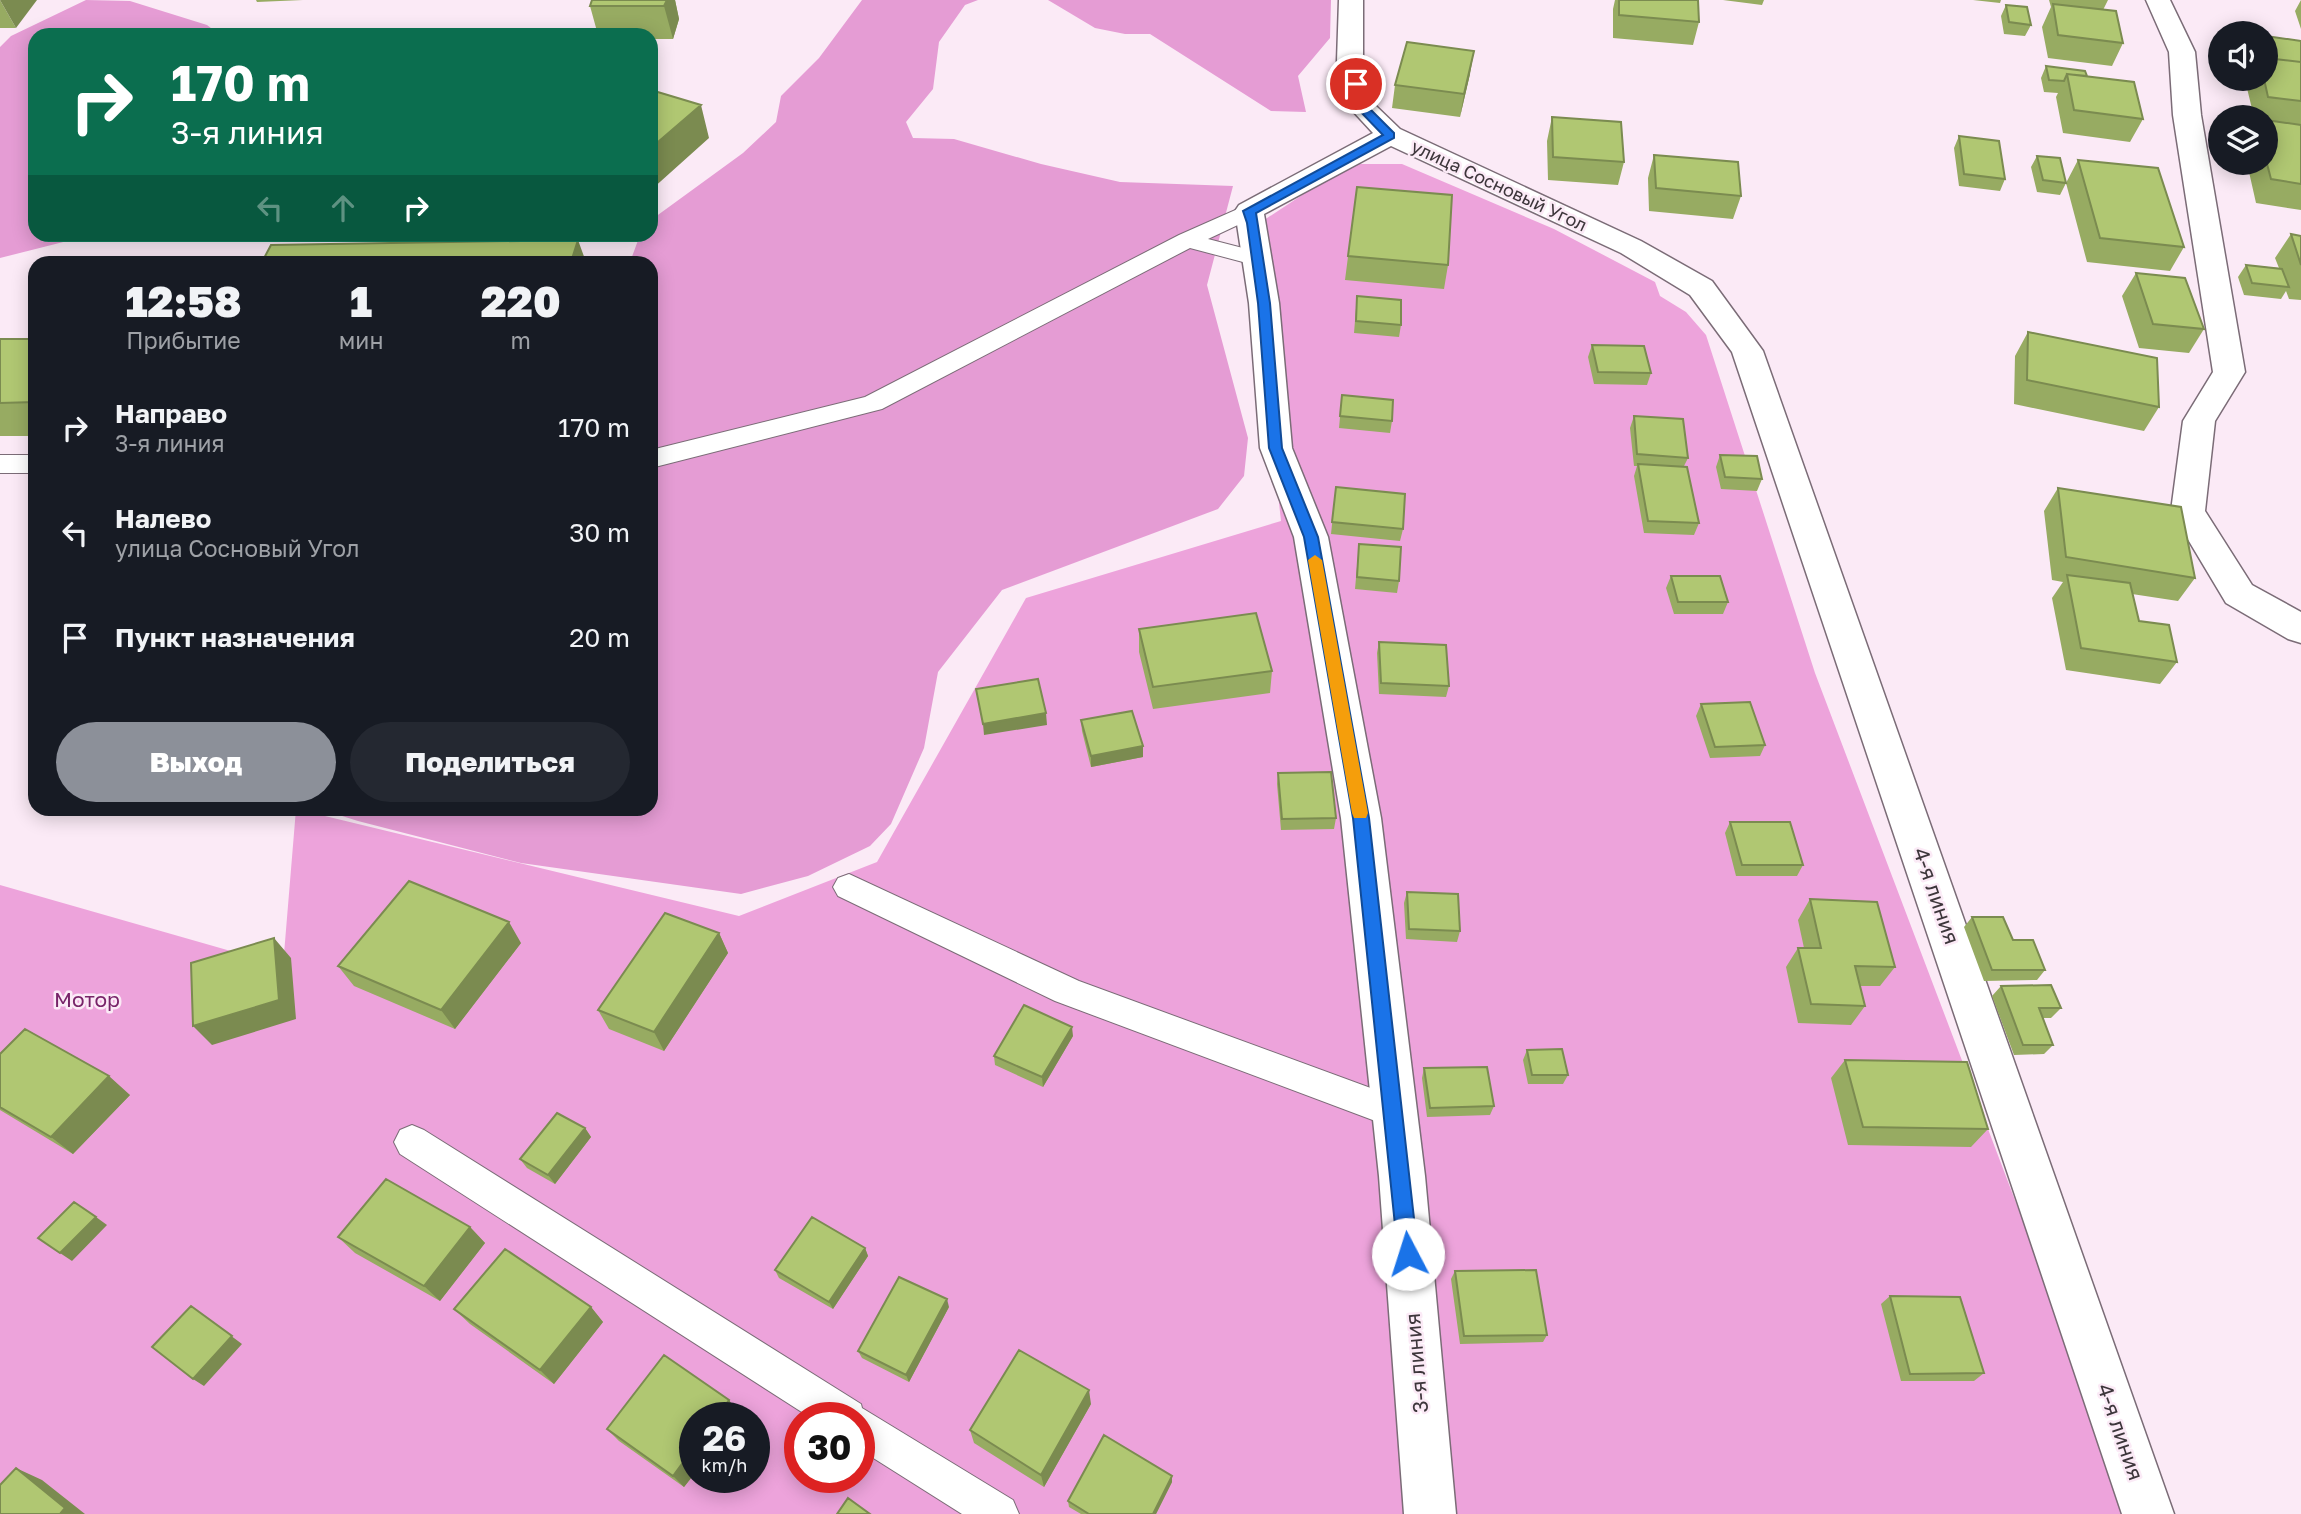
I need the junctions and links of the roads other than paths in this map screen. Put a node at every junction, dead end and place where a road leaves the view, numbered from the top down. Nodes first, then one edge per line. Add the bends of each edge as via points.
1 (1351, 0) edge
2 (2158, 0) edge
3 (1390, 135) junction
4 (1249, 211) junction
5 (1187, 240) junction
6 (1258, 259) junction
7 (1701, 288) joint
8 (658, 457) edge
9 (0, 464) edge
10 (28, 464) edge
11 (2301, 629) edge
12 (849, 887) dead end
13 (1394, 1112) junction
14 (412, 1142) dead end
15 (822, 1402) edge
16 (875, 1436) edge
17 (999, 1514) edge
18 (1430, 1514) edge
19 (2148, 1514) edge

1 - 3 street, улица Сосновый Угол via 1350,61 1362,107
2 - 11 street via 2182,52 2187,115 2229,372 2199,421 2188,510 2238,594
3 - 4 street
3 - 7 street, улица Сосновый Угол via 1620,241
4 - 5 lane
4 - 6 street, 3-я линия
5 - 6 lane
5 - 8 lane via 873,403
6 - 13 street, 3-я линия via 1276,448 1311,537 1361,818
7 - 19 street, 4-я линия via 1747,351
9 - 10 lane
12 - 13 lane via 1067,991
13 - 18 street, 3-я линия
14 - 15 lane
16 - 17 lane

